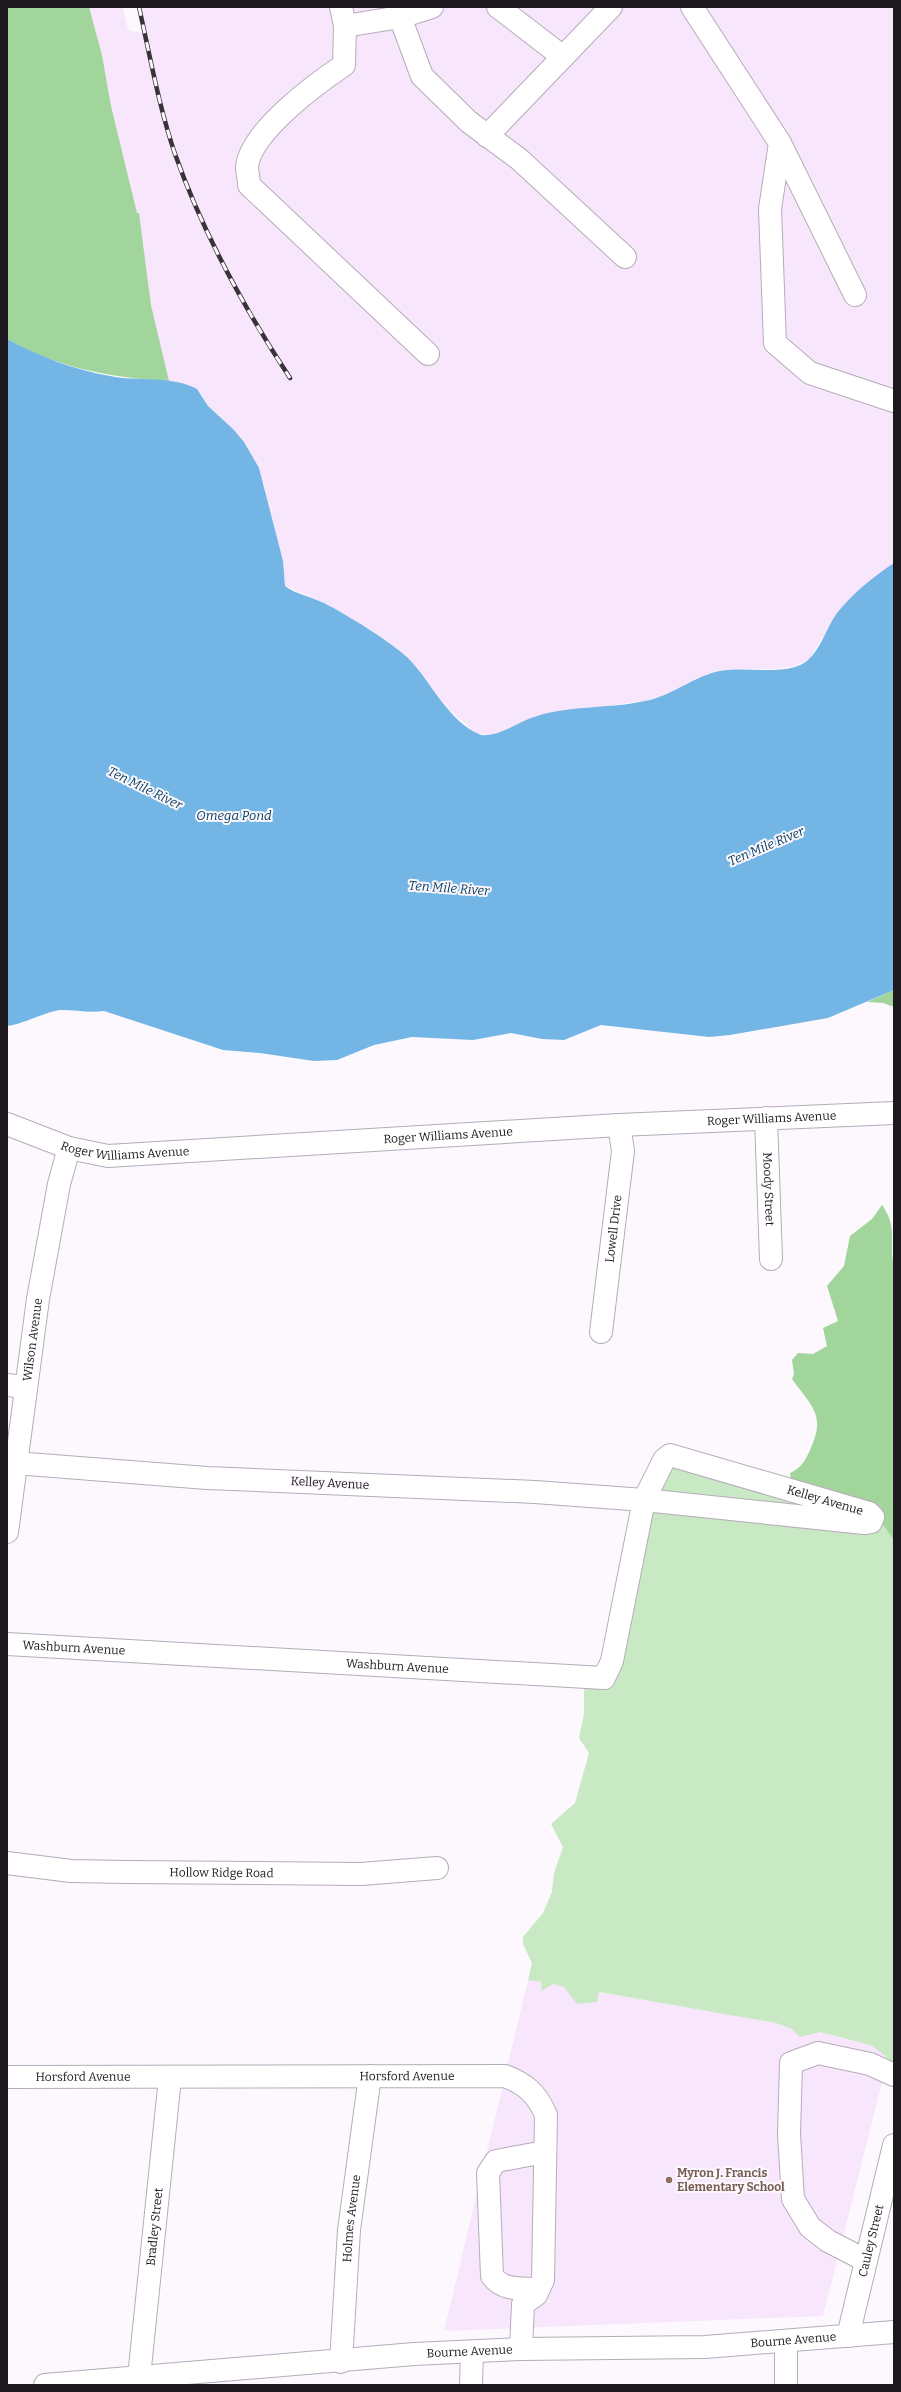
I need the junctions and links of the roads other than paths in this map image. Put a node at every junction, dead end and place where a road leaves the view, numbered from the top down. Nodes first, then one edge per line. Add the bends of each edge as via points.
1 (432, 7) edge
2 (498, 7) edge
3 (611, 7) edge
4 (692, 7) edge
5 (399, 12) edge
6 (343, 16) edge
7 (563, 57) junction
8 (487, 136) junction
9 (780, 143) junction
10 (625, 257) dead end
11 (856, 295) dead end
12 (428, 354) dead end
13 (894, 401) edge
14 (894, 1113) edge
15 (766, 1118) junction
16 (7, 1124) edge
17 (619, 1125) junction
18 (69, 1148) junction
19 (771, 1259) dead end
20 (601, 1332) dead end
21 (17, 1386) edge
22 (15, 1463) junction
23 (644, 1500) junction
24 (7, 1532) edge
25 (7, 1644) edge
26 (7, 1863) edge
27 (437, 1868) dead end
28 (894, 2075) edge
29 (370, 2076) junction
30 (7, 2077) edge
31 (170, 2078) junction
32 (894, 2145) edge
33 (545, 2152) junction
34 (865, 2260) junction
35 (538, 2289) junction
36 (894, 2332) edge
37 (848, 2336) junction
38 (786, 2341) junction
39 (521, 2349) junction
40 (472, 2352) junction
41 (341, 2362) junction
42 (139, 2377) junction
43 (45, 2385) edge
44 (471, 2385) edge
45 (786, 2385) edge

1 - 5 street
2 - 7 street
3 - 7 street
4 - 9 street
5 - 6 street
5 - 8 street via 422,76
6 - 12 street via 344,65 287,108 255,145 247,166 249,185
7 - 8 street
8 - 10 street via 519,159
9 - 11 street
9 - 13 street via 770,209 775,342 810,373
14 - 15 street, Roger Williams Avenue
15 - 17 street, Roger Williams Avenue
15 - 19 street, Moody Street
16 - 18 street, Roger Williams Avenue
17 - 18 street, Roger Williams Avenue via 143,1156 108,1156
17 - 20 street, Lowell Drive via 623,1151
18 - 21 street, Wilson Avenue via 59,1184 38,1299
21 - 22 street, Wilson Avenue
22 - 23 street, Kelley Avenue via 207,1478 535,1492
22 - 24 street, Wilson Avenue
23 - 23 street, Kelley Avenue via 664,1460 670,1455 869,1513 873,1517 871,1522 864,1523
23 - 25 street, Washburn Avenue via 612,1661 604,1678
26 - 27 street, Hollow Ridge Road via 71,1871 142,1872 360,1874
28 - 34 street via 870,2064 818,2053 791,2063 789,2134 793,2199 810,2227 828,2241
29 - 31 street, Horsford Avenue
29 - 33 street, Horsford Avenue via 505,2076 517,2080 538,2097 546,2115
29 - 41 street, Holmes Avenue via 349,2230
30 - 31 street, Horsford Avenue
31 - 42 street, Bradley Street
32 - 34 street, Cauley Street
33 - 35 street, Horsford Avenue via 543,2280
33 - 35 street via 496,2161 488,2174 492,2276 497,2283 506,2287
34 - 37 street, Cauley Street
35 - 39 street, Horsford Avenue via 536,2295 523,2304
36 - 37 street, Bourne Avenue
37 - 38 street, Bourne Avenue
38 - 39 street, Bourne Avenue via 705,2347
38 - 45 street
39 - 40 street, Bourne Avenue
40 - 41 street, Bourne Avenue via 414,2354
40 - 44 street
41 - 42 street, Bourne Avenue
42 - 43 street, Bourne Avenue

